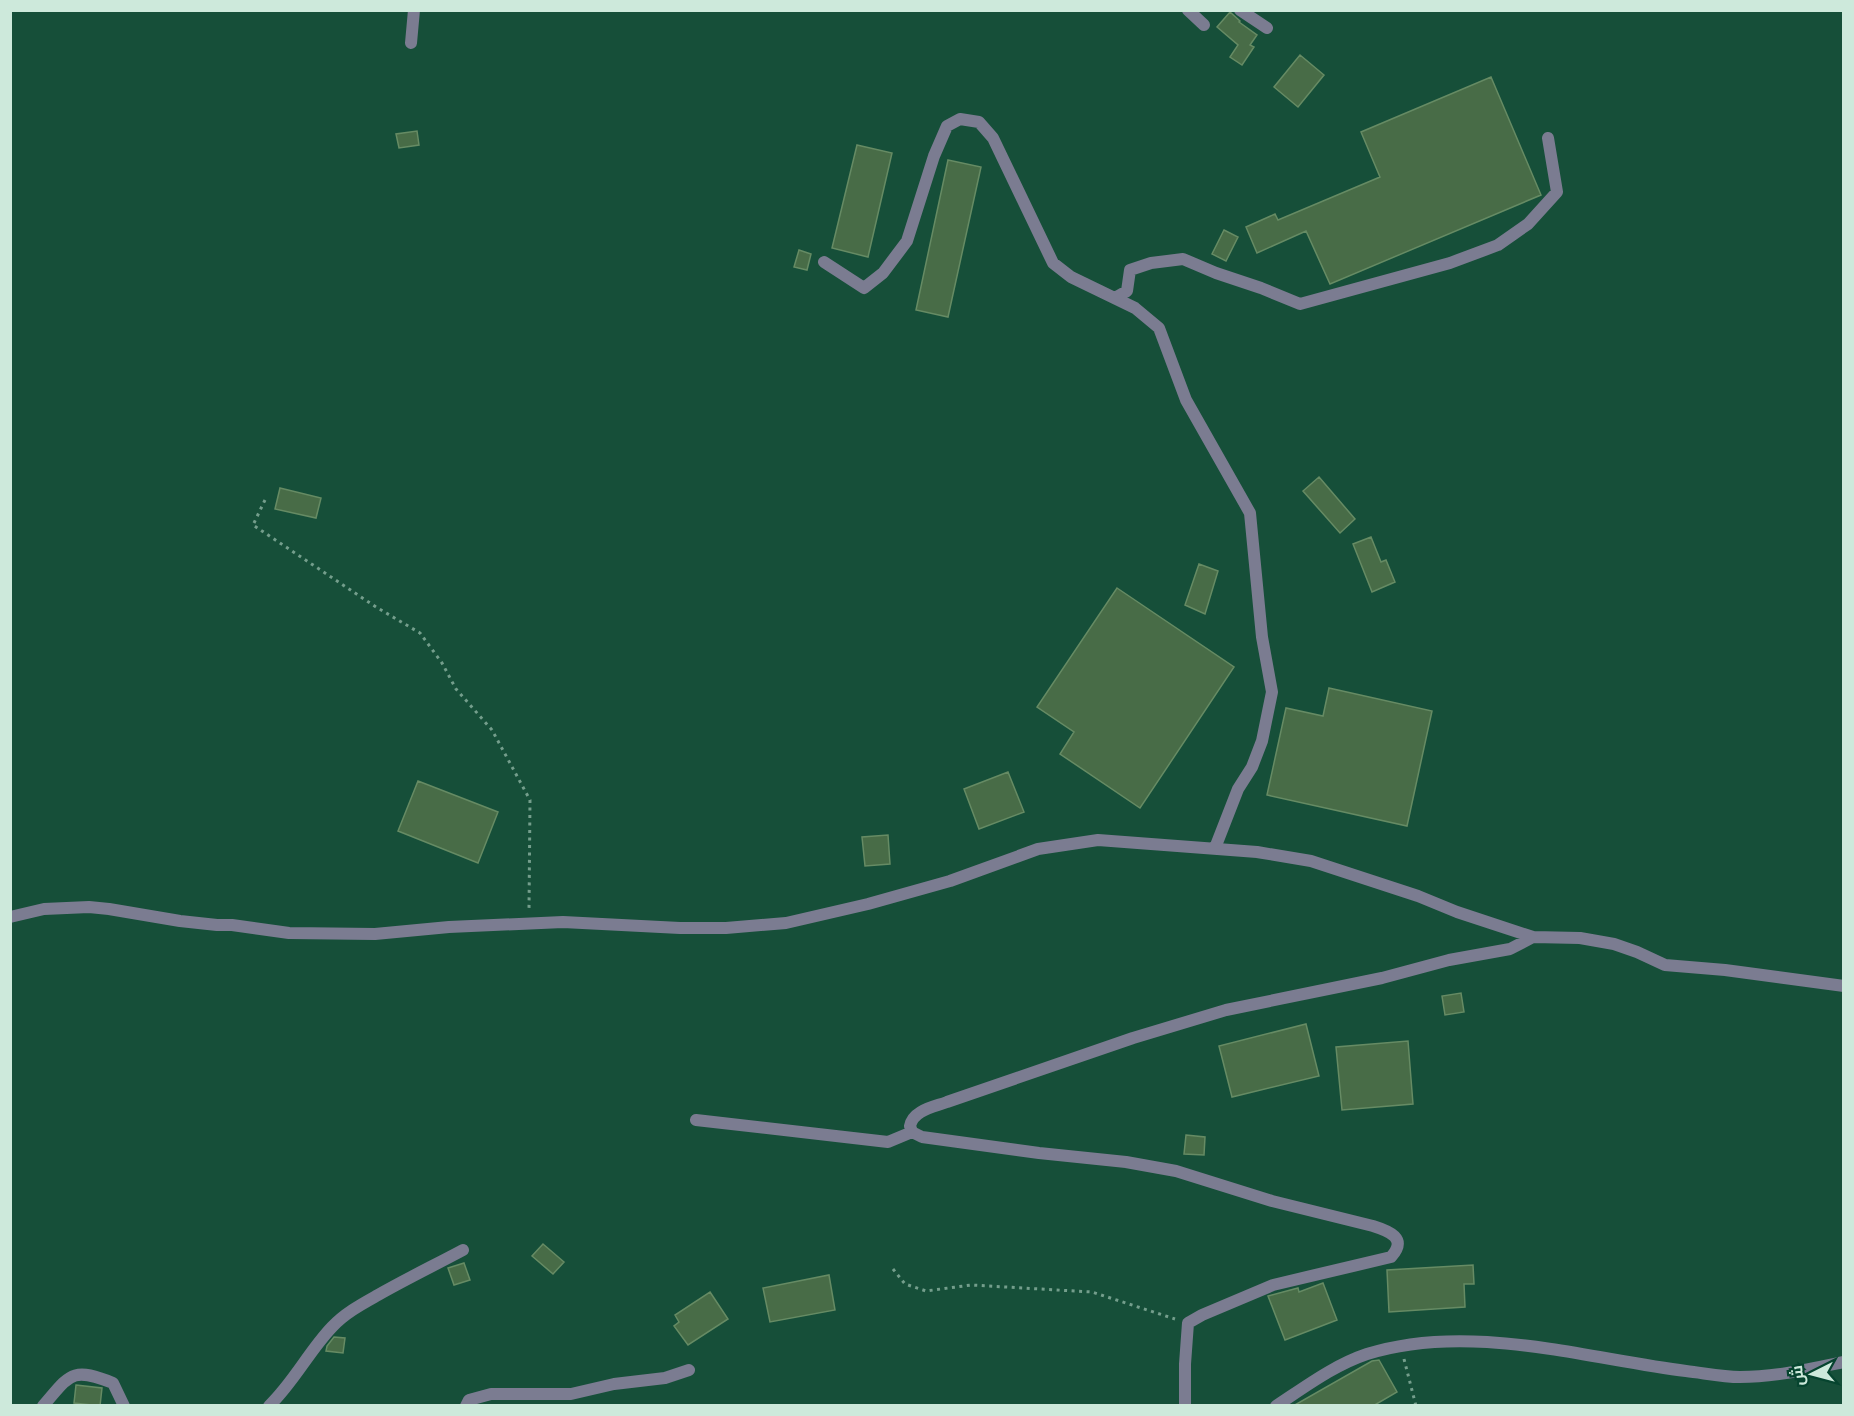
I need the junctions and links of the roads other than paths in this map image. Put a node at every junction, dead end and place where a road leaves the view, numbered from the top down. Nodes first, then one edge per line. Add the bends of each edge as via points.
1 (414, 10) edge
2 (1188, 10) edge
3 (1240, 10) edge
4 (1204, 25) dead end
5 (1267, 28) dead end
6 (411, 43) dead end
7 (1548, 138) dead end
8 (824, 262) dead end
9 (1115, 298) junction
10 (1215, 848) junction
11 (10, 917) edge
12 (1533, 937) junction
13 (1844, 986) edge
14 (696, 1120) dead end
15 (912, 1132) junction
16 (463, 1250) dead end
17 (1844, 1362) edge
18 (689, 1370) dead end
19 (42, 1406) edge
20 (124, 1406) edge
21 (269, 1406) edge
22 (466, 1406) edge
23 (1185, 1406) edge
24 (1276, 1406) edge

1 - 6 street
2 - 4 street
3 - 5 street
7 - 9 street via 1557,192 1528,224 1498,245 1450,263 1300,304 1183,260 1151,263 1130,270 1126,291
8 - 9 street via 864,288 884,273 907,241 947,126 960,119 979,122 993,138 1053,263 1071,277
9 - 10 street via 1135,308 1159,328 1186,400 1250,513 1262,637 1272,692 1262,741
10 - 11 street via 1098,840 1038,849 950,881 868,904 786,922 726,928 573,922 375,934 289,933 88,907 44,909
10 - 12 street via 1311,861
12 - 13 street via 1580,938 1614,944 1665,964
12 - 15 street via 1510,949 1226,1010 1133,1038 925,1110 911,1121
14 - 15 street via 888,1142
15 - 23 street via 922,1137 1176,1171 1272,1202 1373,1226 1397,1240 1394,1254 1387,1259 1273,1285 1188,1323
16 - 21 street via 396,1285 333,1325 284,1392
17 - 24 street via 1740,1377 1533,1347 1448,1342 1401,1346 1365,1355 1338,1367
18 - 22 street via 665,1378 571,1394 491,1394 469,1400
19 - 20 street via 74,1374 92,1374 113,1383

